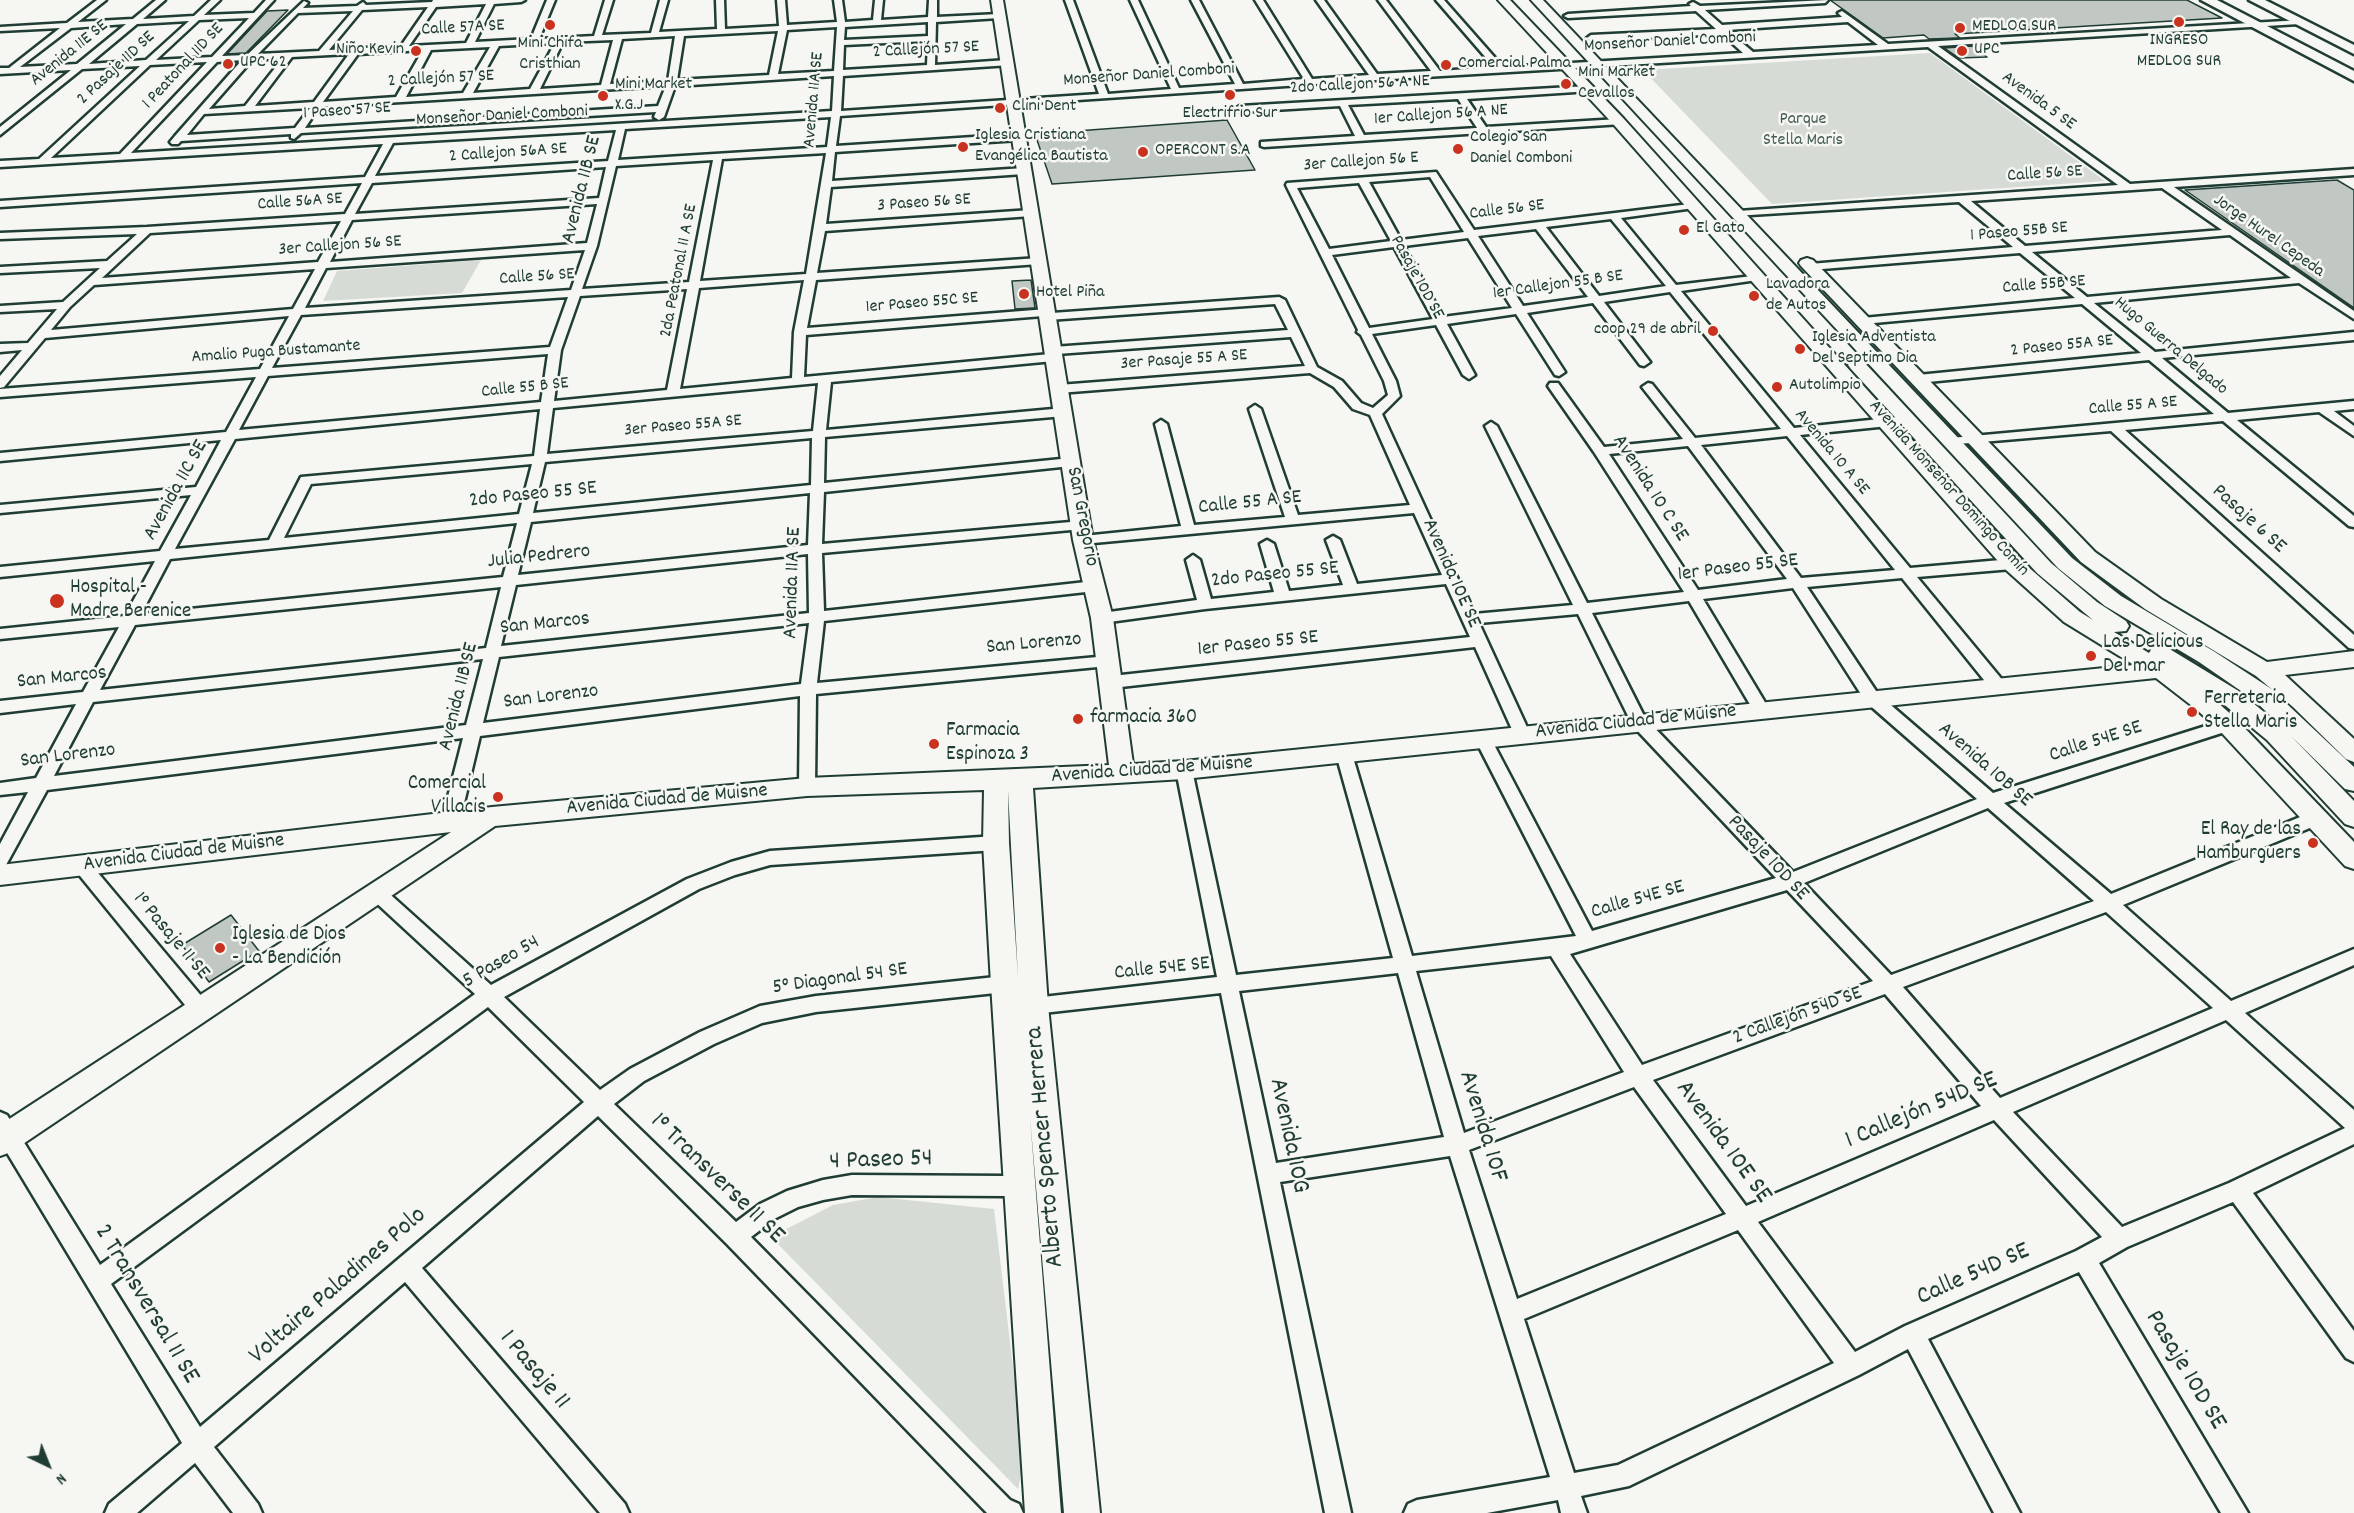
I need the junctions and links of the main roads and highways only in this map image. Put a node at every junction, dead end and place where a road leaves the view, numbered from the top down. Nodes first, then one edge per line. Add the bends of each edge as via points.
1 (997, 0) edge
2 (1504, 0) edge
3 (1519, 0) edge
4 (1537, 0) edge
5 (1552, 0) edge
6 (2207, 0) edge
7 (2230, 0) edge
8 (2255, 0) edge
9 (2260, 0) edge
10 (2279, 0) edge
11 (2314, 17) junction
12 (2354, 37) edge
13 (2354, 50) edge
14 (2354, 64) edge
15 (1590, 65) junction
16 (2354, 77) edge
17 (1897, 421) junction
18 (2354, 659) edge
19 (2160, 670) junction
20 (2264, 670) junction
21 (2354, 753) edge
22 (1122, 773) junction
23 (1008, 781) junction
24 (2354, 782) edge
25 (492, 817) junction
26 (2354, 817) edge
27 (2354, 859) edge
28 (0, 875) edge
29 (3, 1133) edge
30 (1043, 1513) edge
31 (1082, 1513) edge

1 - 22 main road, San Gregorio via 1082,532 1102,618
2 - 15 main road, Avenida Monseñor Domingo Comín
3 - 15 main road, Avenida Monseñor Domingo Comín
4 - 15 main road, Avenida Monseñor Domingo Comín
5 - 15 main road, Avenida Monseñor Domingo Comín via 1591,38
6 - 16 main road
7 - 14 main road
8 - 13 main road
9 - 11 main road
10 - 11 main road
11 - 12 main road
15 - 17 main road, Avenida Monseñor Domingo Comín
15 - 17 main road, Avenida Monseñor Domingo Comín via 1588,89 1757,277
15 - 20 main road, Avenida Monseñor Domingo Comín via 1635,83 2088,556 2153,604
15 - 24 main road, Avenida Monseñor Domingo Comín via 1738,214 2065,562 2113,601 2262,694
17 - 19 main road, Avenida Monseñor Domingo Comín via 2012,564 2073,617
17 - 26 main road, Avenida Monseñor Domingo Comín via 2089,608 2229,696 2275,734
18 - 20 main road
19 - 22 main road, Avenida Ciudad de Muisne via 1184,770
19 - 27 main road, Avenida Monseñor Domingo Comín via 2228,725
20 - 21 main road, Avenida Monseñor Domingo Comín
22 - 23 main road, Avenida Ciudad de Muisne
23 - 25 main road, Avenida Ciudad de Muisne via 807,787
23 - 30 main road, Alberto Spencer Herrera via 996,843
23 - 31 main road, Alberto Spencer Herrera via 1034,1006
25 - 28 main road, Avenida Ciudad de Muisne
25 - 29 main road via 201,1010

